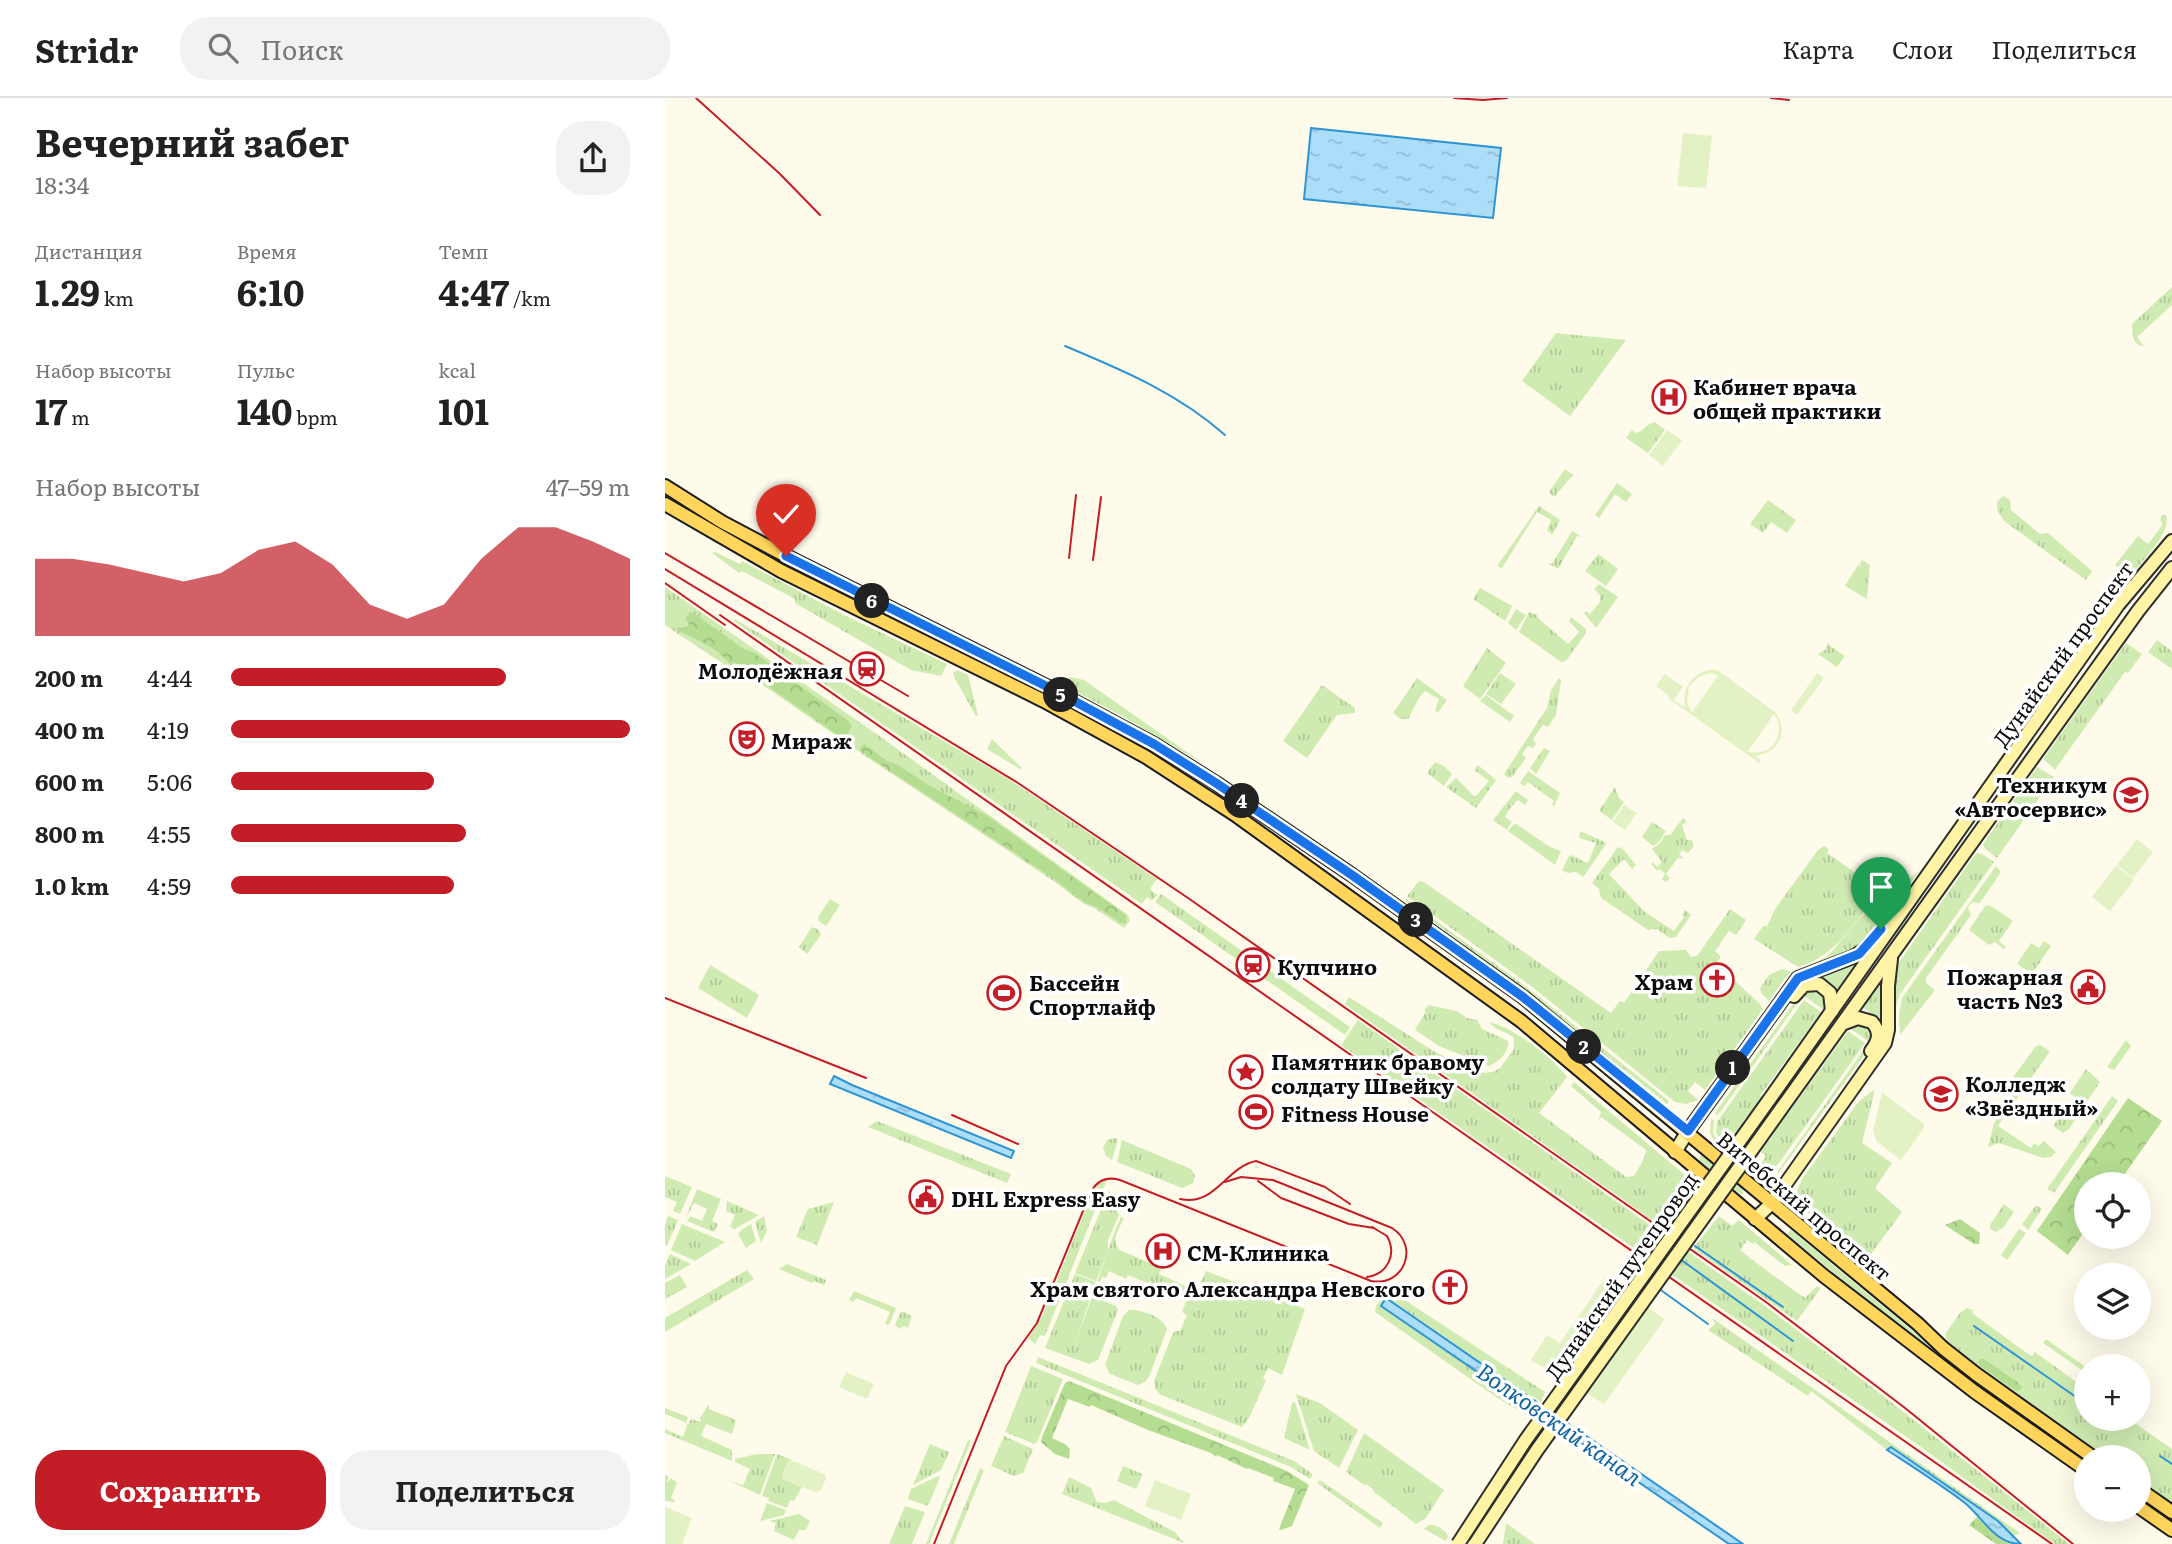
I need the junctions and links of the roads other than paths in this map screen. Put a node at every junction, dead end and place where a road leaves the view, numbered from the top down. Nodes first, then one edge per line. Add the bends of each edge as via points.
1 (665, 486) edge
2 (665, 504) edge
3 (2172, 541) edge
4 (2172, 568) edge
5 (1894, 920) junction
6 (1892, 955) junction
7 (1832, 1011) junction
8 (1841, 1024) junction
9 (1769, 1100) joint
10 (1781, 1108) joint
11 (1691, 1134) junction
12 (1675, 1152) junction
13 (1769, 1200) junction
14 (1755, 1219) junction
15 (2076, 1445) edge
16 (2074, 1462) edge
17 (2151, 1497) edge
18 (2172, 1512) edge
19 (2151, 1515) edge
20 (2172, 1530) edge
21 (1458, 1544) edge
22 (1475, 1544) edge

1 - 11 main road, Витебский проспект via 751,537 1154,744 1523,997
2 - 12 main road, Витебский проспект via 781,571 1072,717 1207,796 1521,1021
3 - 5 main road, Дунайский проспект via 2118,605
4 - 6 main road, Дунайский проспект
5 - 7 main road, Дунайский проспект
5 - 11 main road via 1859,954 1798,978
6 - 8 main road, Дунайский проспект
6 - 13 main road via 1885,1043
7 - 9 main road, Дунайский проспект
7 - 11 main road via 1831,995 1824,986 1801,986
8 - 10 main road, Дунайский проспект
8 - 13 main road via 1858,1018 1869,1020 1878,1030 1877,1043
9 - 21 main road, Дунайский путепровод, bridge via 1525,1441
10 - 22 main road, Дунайский путепровод, bridge
11 - 12 main road
11 - 13 main road, Витебский проспект
12 - 14 main road, Витебский проспект
13 - 14 main road
13 - 15 main road, Витебский проспект via 1943,1348
14 - 16 main road, Витебский проспект via 1871,1313
17 - 18 main road
19 - 20 main road

